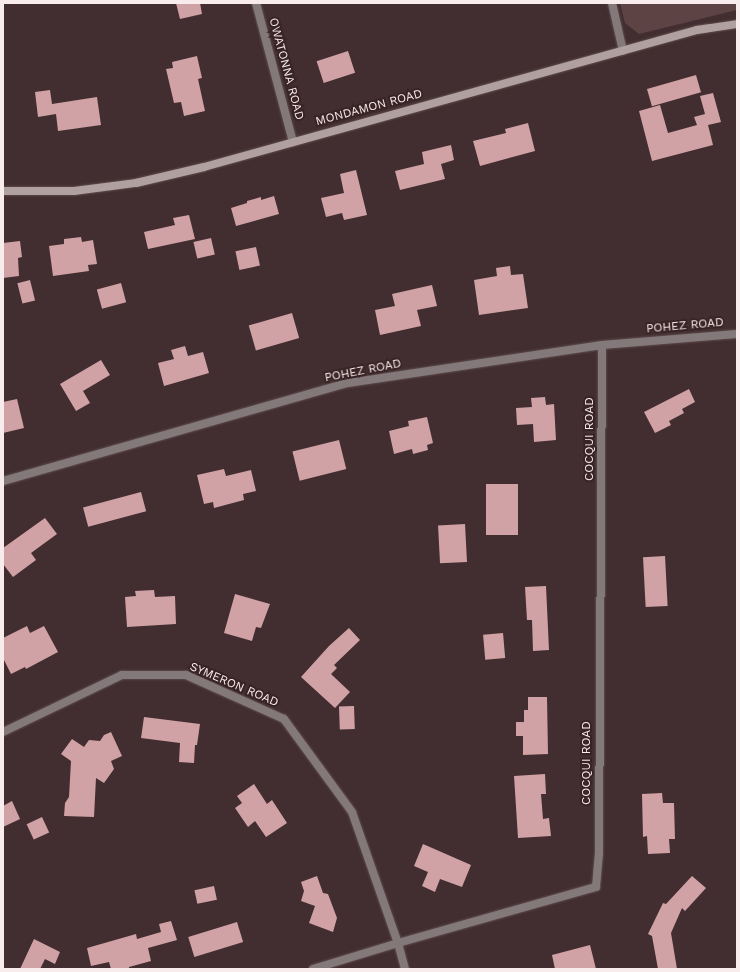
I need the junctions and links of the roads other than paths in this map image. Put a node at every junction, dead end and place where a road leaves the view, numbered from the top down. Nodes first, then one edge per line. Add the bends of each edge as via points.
1 (256, 3) edge
2 (612, 3) edge
3 (737, 24) edge
4 (623, 51) junction
5 (293, 142) junction
6 (3, 191) edge
7 (737, 334) edge
8 (602, 345) junction
9 (3, 481) edge
10 (3, 732) edge
11 (398, 943) junction
12 (313, 969) edge
13 (405, 969) edge

1 - 5 street, OWATONNA ROAD
2 - 4 street
3 - 4 street, MONDAMON ROAD via 697,30
4 - 5 street, MONDAMON ROAD
5 - 6 street, MONDAMON ROAD via 136,183 74,191
7 - 8 street, POHEZ ROAD
8 - 9 street, POHEZ ROAD via 348,383
8 - 11 street, COCQUI ROAD via 599,853 596,887
10 - 11 street, SYMERON ROAD via 122,675 186,675 284,719 352,812
11 - 12 street, COCQUI ROAD
11 - 13 street, SYMERON ROAD

